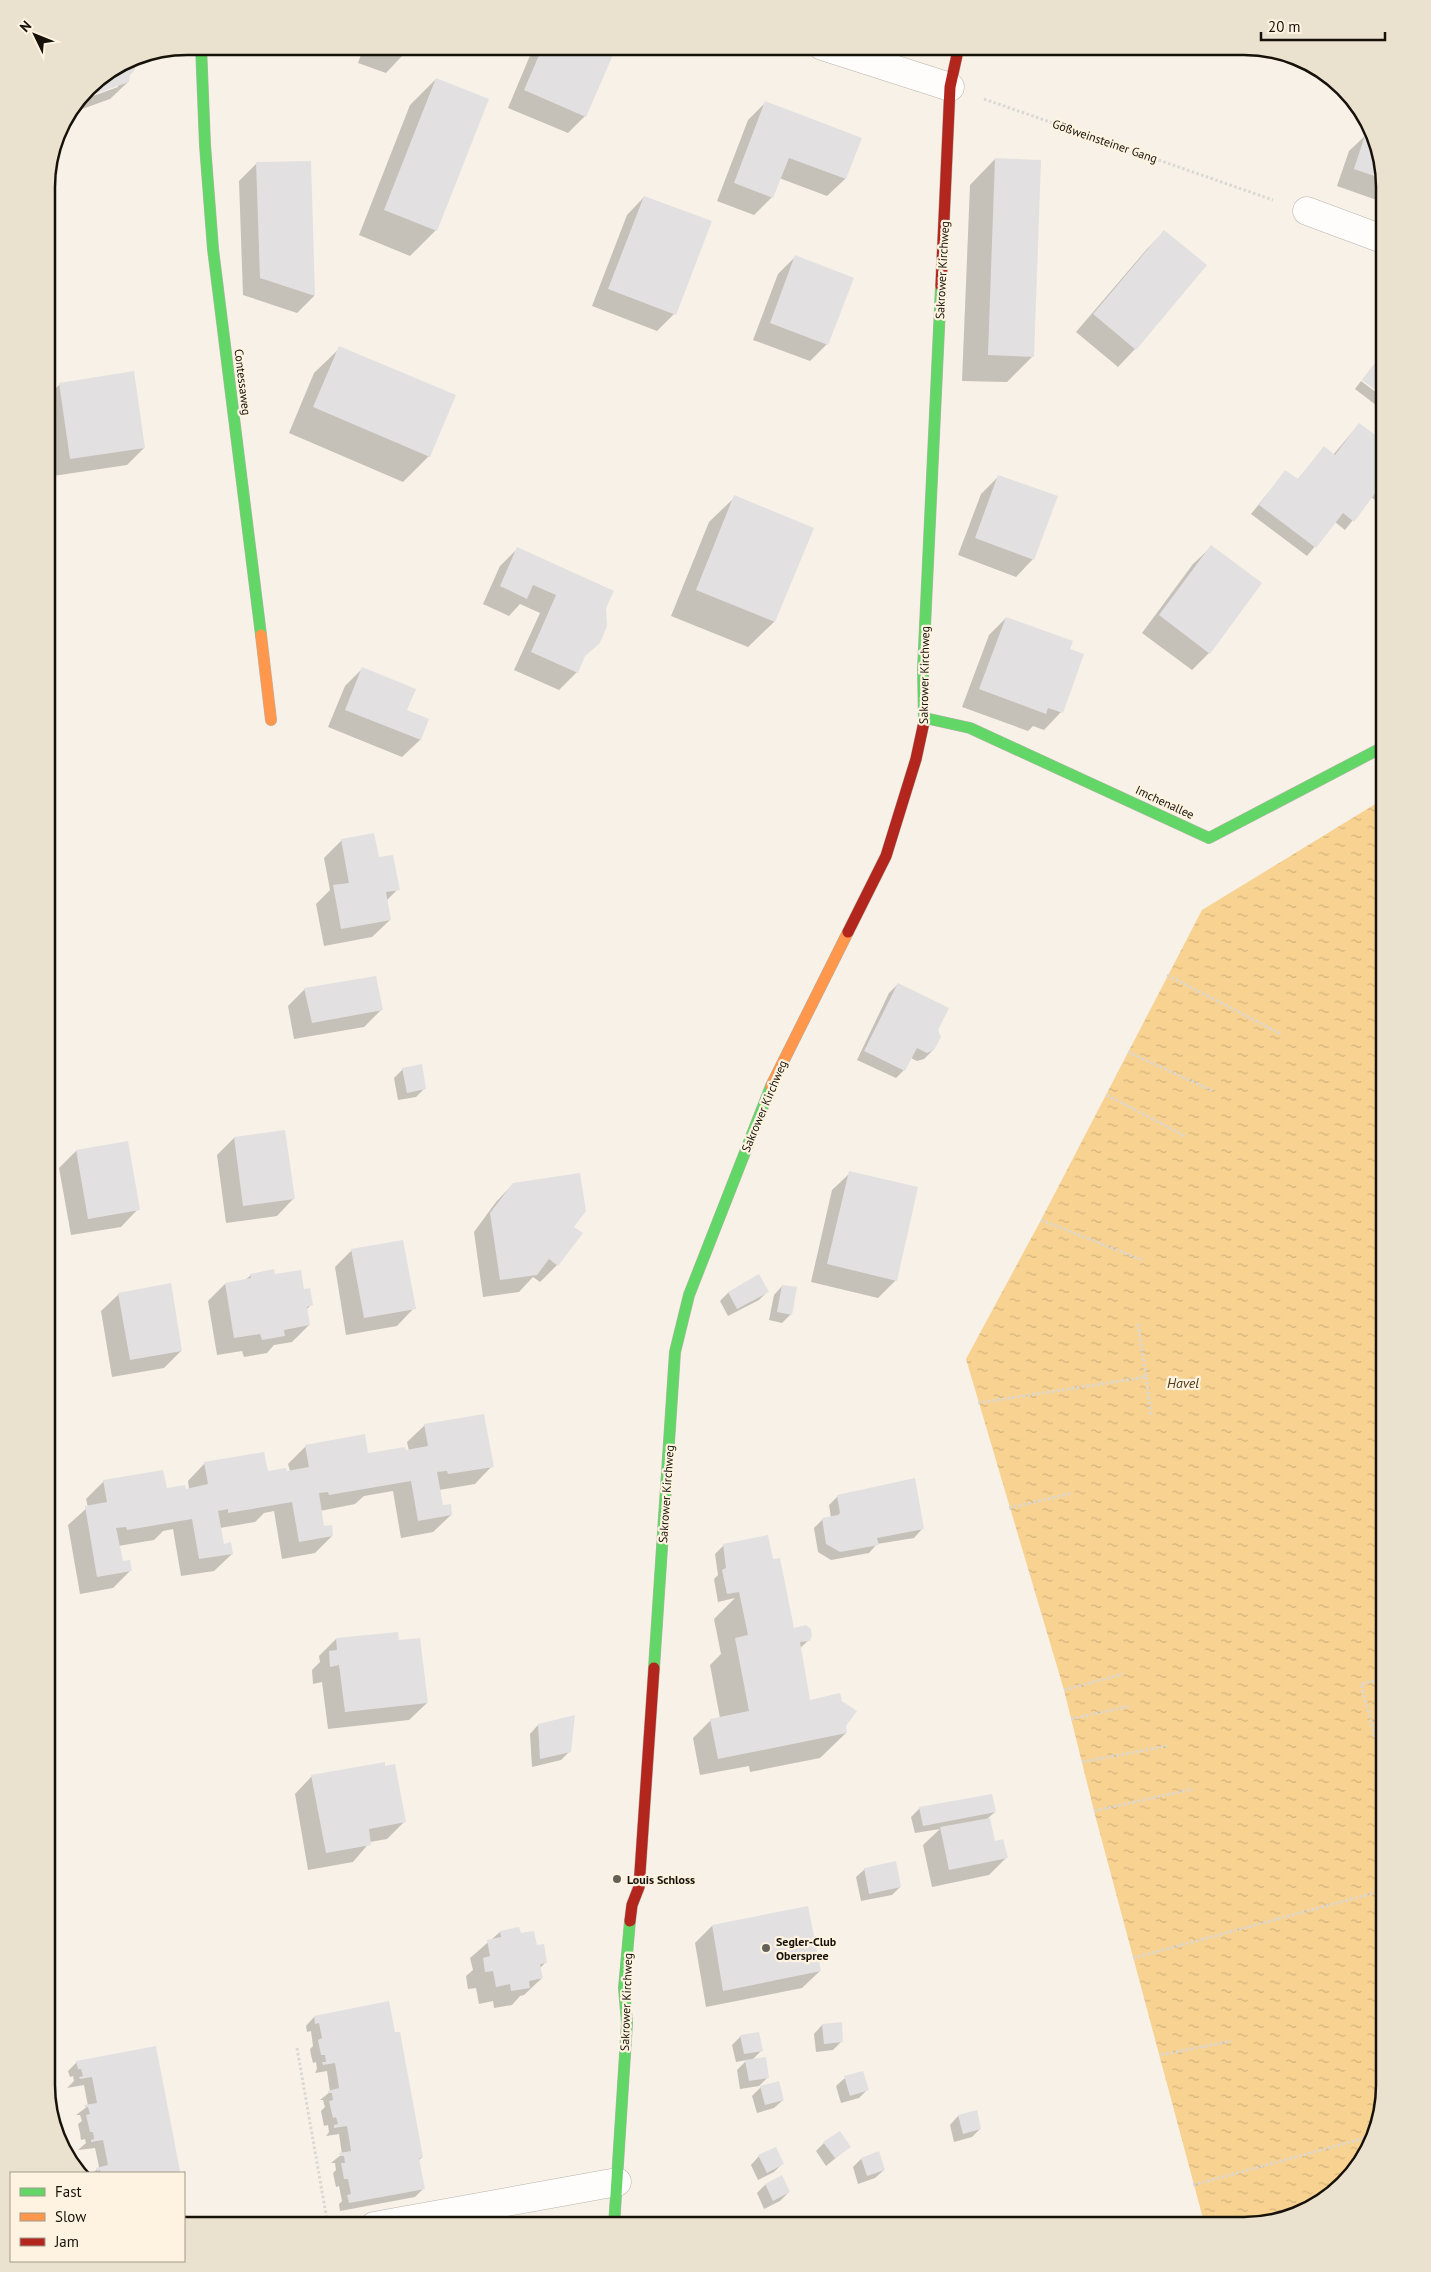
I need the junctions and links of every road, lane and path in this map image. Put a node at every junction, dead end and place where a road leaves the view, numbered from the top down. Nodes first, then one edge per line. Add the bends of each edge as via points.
1 (201, 55) edge
2 (850, 55) edge
3 (957, 55) edge
4 (950, 87) junction
5 (1307, 211) joint
6 (1376, 237) edge
7 (926, 718) junction
8 (271, 720) dead end
9 (1376, 751) edge
10 (1167, 975) dead end
11 (1282, 1034) dead end
12 (1128, 1052) dead end
13 (1213, 1091) dead end
14 (1107, 1095) dead end
15 (1187, 1136) dead end
16 (1042, 1220) dead end
17 (1142, 1260) dead end
18 (1138, 1324) dead end
19 (1146, 1377) junction
20 (978, 1403) dead end
21 (1151, 1416) dead end
22 (1072, 1493) dead end
23 (1009, 1508) dead end
24 (1123, 1674) dead end
25 (1376, 1680) edge
26 (1064, 1690) dead end
27 (1130, 1706) dead end
28 (1071, 1719) dead end
29 (1376, 1742) edge
30 (1167, 1746) dead end
31 (1082, 1762) dead end
32 (1193, 1789) dead end
33 (1094, 1811) dead end
34 (1376, 1892) edge
35 (1133, 1958) dead end
36 (1231, 2041) dead end
37 (297, 2048) dead end
38 (1160, 2055) dead end
39 (1364, 2138) edge
40 (617, 2182) junction
41 (1193, 2185) dead end
42 (326, 2217) edge
43 (424, 2217) edge
44 (615, 2217) edge

1 - 8 street, Contessaweg via 213,250
2 - 4 street
3 - 4 street, Sakrower Kirchweg
4 - 5 path, Gößweinsteiner Gang
4 - 7 street, Sakrower Kirchweg via 923,669
5 - 6 street
7 - 9 street, Imchenallee via 970,728 1209,838
7 - 40 street, Sakrower Kirchweg via 886,856 765,1098 680,1326 675,1352 639,1887 632,1905 624,1988 627,2023
10 - 11 path
12 - 13 path
14 - 15 path
16 - 17 path
18 - 19 path
19 - 20 path
19 - 21 path
22 - 23 path
24 - 26 path
25 - 29 path via 1360,1684
27 - 28 path
30 - 31 path
32 - 33 path
34 - 35 path
36 - 38 path
37 - 42 path
39 - 41 path
40 - 43 street
40 - 44 street, Sakrower Kirchweg

